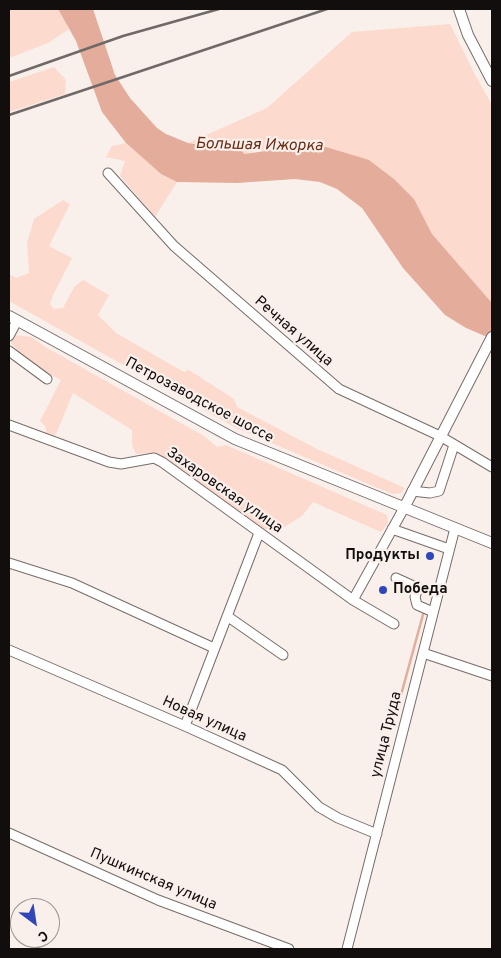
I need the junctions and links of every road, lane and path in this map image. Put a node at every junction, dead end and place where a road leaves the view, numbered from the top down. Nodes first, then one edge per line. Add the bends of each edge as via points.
1 (459, 9) edge
2 (492, 81) edge
3 (108, 173) dead end
4 (13, 318) edge
5 (9, 336) edge
6 (491, 339) edge
7 (9, 351) edge
8 (47, 379) dead end
9 (9, 425) edge
10 (440, 436) junction
11 (454, 445) junction
12 (492, 467) edge
13 (412, 491) junction
14 (404, 508) junction
15 (455, 528) junction
16 (392, 529) junction
17 (259, 533) junction
18 (492, 543) edge
19 (450, 549) junction
20 (9, 563) edge
21 (396, 578) dead end
22 (353, 600) junction
23 (433, 612) junction
24 (227, 616) junction
25 (394, 624) dead end
26 (214, 648) junction
27 (9, 650) edge
28 (423, 653) junction
29 (283, 655) dead end
30 (492, 676) edge
31 (185, 726) junction
32 (9, 833) edge
33 (377, 834) junction
34 (289, 949) edge
35 (347, 949) edge

1 - 2 main road via 468,35
3 - 10 street, Речная улица via 174,246 339,389
4 - 5 street
4 - 14 main road, Петрозаводское шоссе via 235,439
6 - 10 main road
7 - 8 street
9 - 17 street, Захаровская улица via 109,462 121,464 154,458
10 - 11 street, Речная улица
10 - 13 main road
11 - 12 street, Речная улица
11 - 13 street via 439,491
13 - 14 main road
14 - 15 main road, Петрозаводское шоссе
14 - 16 street
15 - 18 main road, Петрозаводское шоссе
15 - 19 street, улица Труда
16 - 19 street
16 - 22 street
17 - 22 street, Захаровская улица
17 - 24 street
19 - 23 street, улица Труда
20 - 26 street via 72,583
21 - 23 street via 418,588 415,596 417,605
22 - 25 street, Захаровская улица
23 - 28 street, улица Труда
24 - 26 street
24 - 29 street
26 - 31 street
27 - 31 street, Новая улица
28 - 30 street
28 - 33 street, улица Труда
31 - 33 street, Новая улица via 282,770 319,807
32 - 34 street, Пушкинская улица via 158,900
33 - 35 street, улица Труда

